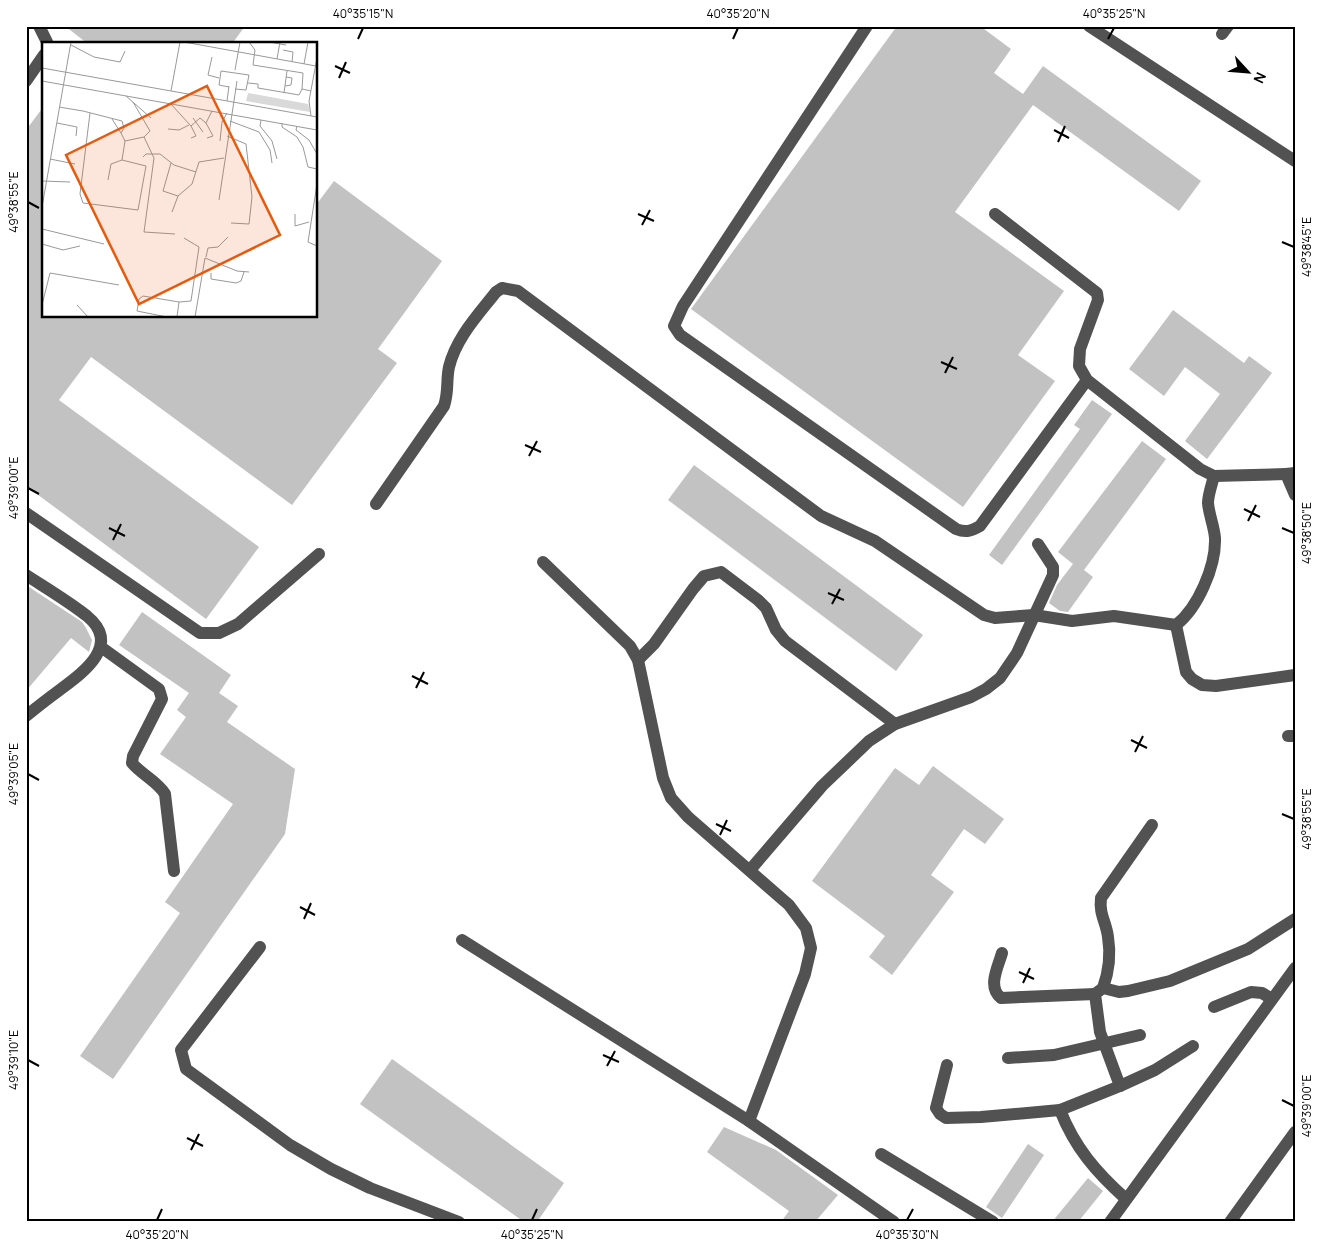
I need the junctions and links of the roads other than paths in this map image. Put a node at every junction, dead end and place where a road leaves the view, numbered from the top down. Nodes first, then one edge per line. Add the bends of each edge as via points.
1 (39, 26) edge
2 (867, 26) edge
3 (1089, 26) edge
4 (47, 42) edge
5 (42, 58) edge
6 (26, 82) edge
7 (1295, 161) edge
8 (996, 214) dead end
9 (1087, 380) junction
10 (1290, 474) edge
11 (1214, 476) junction
12 (1295, 495) edge
13 (376, 504) dead end
14 (26, 513) edge
15 (1038, 544) dead end
16 (319, 554) dead end
17 (543, 562) dead end
18 (26, 575) edge
19 (1034, 615) junction
20 (1176, 625) junction
21 (101, 647) junction
22 (638, 660) junction
23 (1295, 675) edge
24 (26, 716) edge
25 (895, 724) junction
26 (1152, 825) dead end
27 (750, 870) junction
28 (174, 871) dead end
29 (1295, 919) edge
30 (462, 940) dead end
31 (260, 947) dead end
32 (1002, 953) dead end
33 (1295, 968) edge
34 (1099, 991) junction
35 (1272, 999) junction
36 (1214, 1007) dead end
37 (1140, 1035) dead end
38 (1105, 1044) junction
39 (1193, 1046) dead end
40 (1008, 1058) dead end
41 (947, 1065) dead end
42 (1120, 1086) junction
43 (1060, 1110) junction
44 (750, 1120) junction
45 (1295, 1132) edge
46 (881, 1154) dead end
47 (1126, 1199) junction
48 (459, 1222) edge
49 (894, 1222) edge
50 (993, 1222) edge
51 (1110, 1222) edge
52 (1230, 1222) edge

1 - 4 street
2 - 9 street via 683,306 674,326 680,335 956,530 964,532 980,526
3 - 7 street
5 - 6 street
8 - 9 street via 1097,293 1098,300 1080,349 1079,366
9 - 11 street via 1200,469
10 - 11 street
10 - 12 street
11 - 20 street via 1208,502 1215,537 1214,553 1193,607
13 - 19 street via 444,406 449,368 462,335 496,292 510,288 821,516 875,541 984,615 995,618
14 - 16 street via 200,633 219,633 238,624
15 - 19 street via 1054,567
17 - 22 street via 630,646
18 - 21 street via 87,616 101,636
19 - 20 street via 1072,621 1114,616
19 - 25 street via 1011,663 986,689
20 - 23 street via 1186,672 1202,685
21 - 24 street via 92,663 78,676
21 - 28 street via 159,689 162,696 132,763 165,794
22 - 25 street via 654,644 704,576 721,572 766,608 785,641
22 - 27 street via 662,778 672,798 688,817
25 - 27 street via 869,741 822,786
26 - 34 street via 1101,898 1109,964
27 - 44 street via 789,905 806,928 811,948 805,974
29 - 34 street via 1248,949 1170,981 1119,992
30 - 44 street
31 - 48 street via 181,1050 186,1069 290,1145 331,1169 370,1188
32 - 34 street via 993,986 1001,998
33 - 35 street
34 - 38 street via 1100,1032
35 - 36 street via 1262,993 1251,992
35 - 47 street
37 - 38 street
38 - 40 street via 1054,1055
38 - 42 street
39 - 42 street via 1155,1070
41 - 43 street via 936,1108 946,1118
42 - 43 street
43 - 47 street via 1092,1167
44 - 49 street
45 - 52 street
46 - 50 street
47 - 51 street

